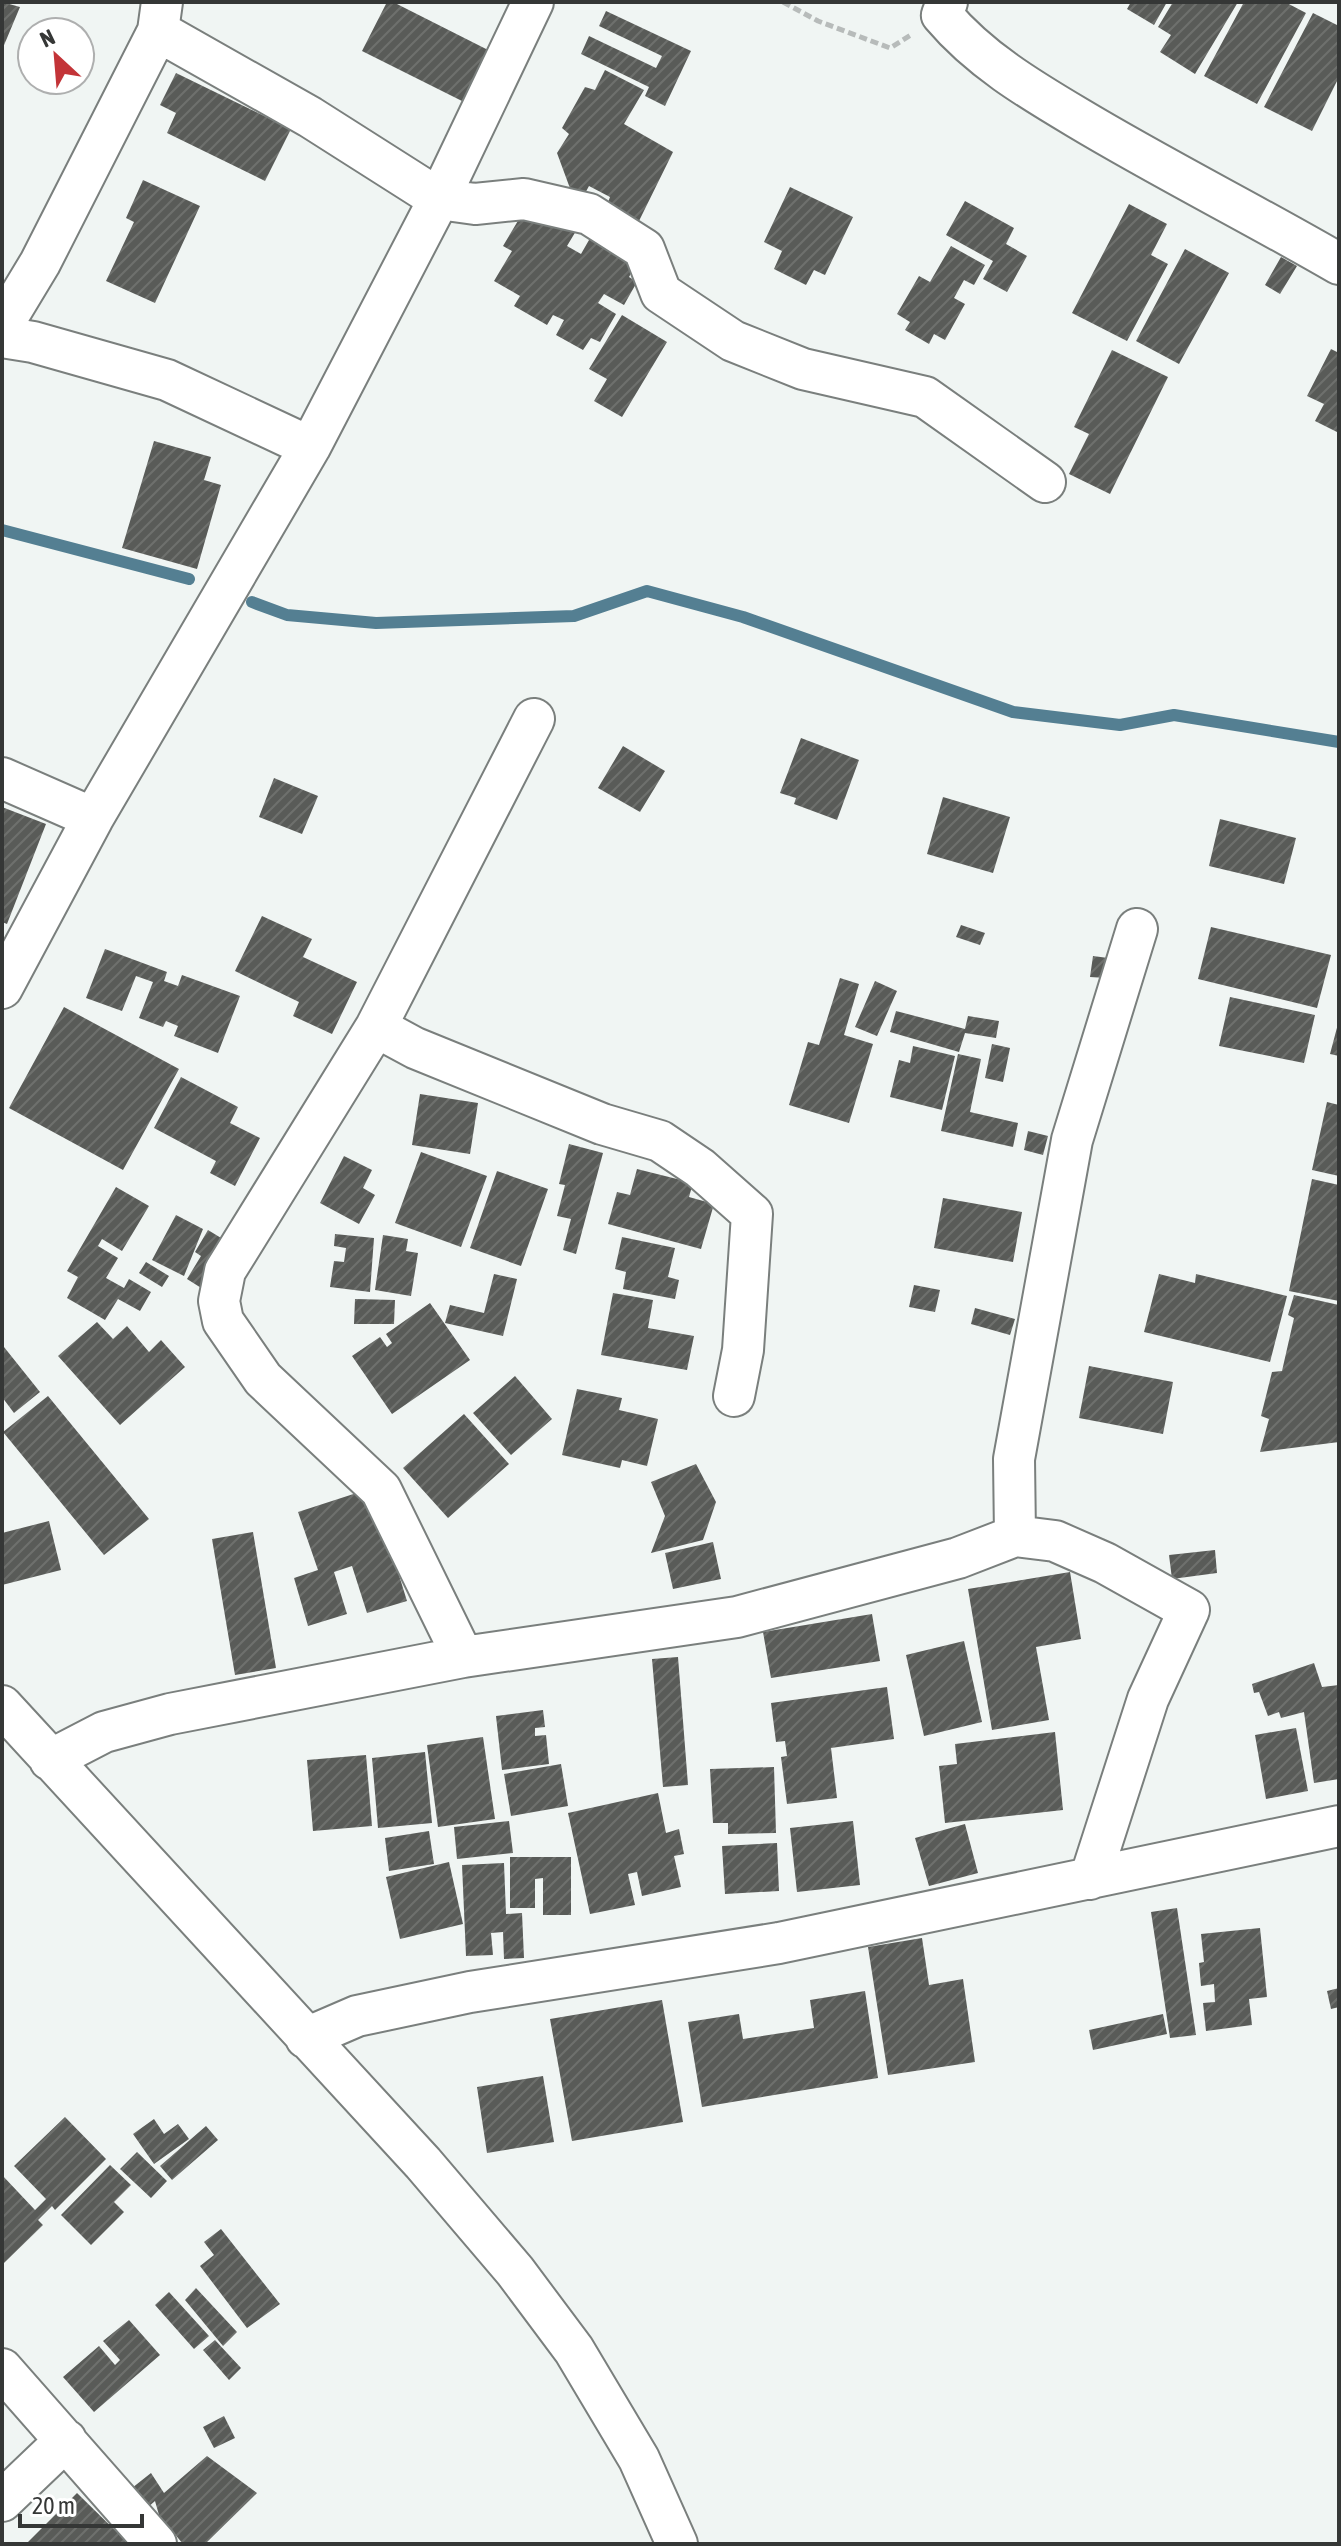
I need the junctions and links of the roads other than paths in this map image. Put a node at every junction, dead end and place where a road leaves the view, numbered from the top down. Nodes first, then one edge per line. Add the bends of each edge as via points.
1 (533, 2) edge
2 (944, 9) edge
3 (160, 17) edge
4 (439, 199) junction
5 (1339, 264) edge
6 (2, 326) edge
7 (2, 337) edge
8 (310, 447) junction
9 (1045, 482) dead end
10 (534, 719) dead end
11 (2, 778) edge
12 (93, 818) junction
13 (1137, 929) dead end
14 (2, 988) edge
15 (376, 1027) junction
16 (734, 1396) dead end
17 (1015, 1536) junction
18 (463, 1657) junction
19 (2, 1706) edge
20 (50, 1760) junction
21 (1339, 1826) edge
22 (1090, 1879) junction
23 (306, 2038) junction
24 (2, 2369) edge
25 (66, 2440) junction
26 (2, 2501) edge
27 (671, 2542) edge
28 (156, 2544) edge

1 - 4 street
2 - 5 street via 1014,79
3 - 4 street
3 - 6 street via 40,263
4 - 8 street
4 - 9 street via 475,204 524,199 589,214 644,249 661,293 733,341 803,369 925,397
7 - 8 street via 167,380
8 - 12 street
10 - 15 street
11 - 12 street
12 - 14 street
13 - 17 street via 1072,1140 1014,1459
15 - 16 street via 602,1124 660,1141 752,1214 743,1350
15 - 18 street via 225,1271 219,1301 223,1321 263,1379 381,1490
17 - 18 street via 958,1558 737,1617
17 - 22 street via 1055,1541 1189,1610 1148,1699
18 - 20 street via 170,1714 104,1732
19 - 20 street
20 - 23 street
21 - 22 street
22 - 23 street via 779,1943 470,1992 357,2016
23 - 27 street via 423,2163 574,2350 639,2459
24 - 25 street
25 - 26 street
25 - 28 street

